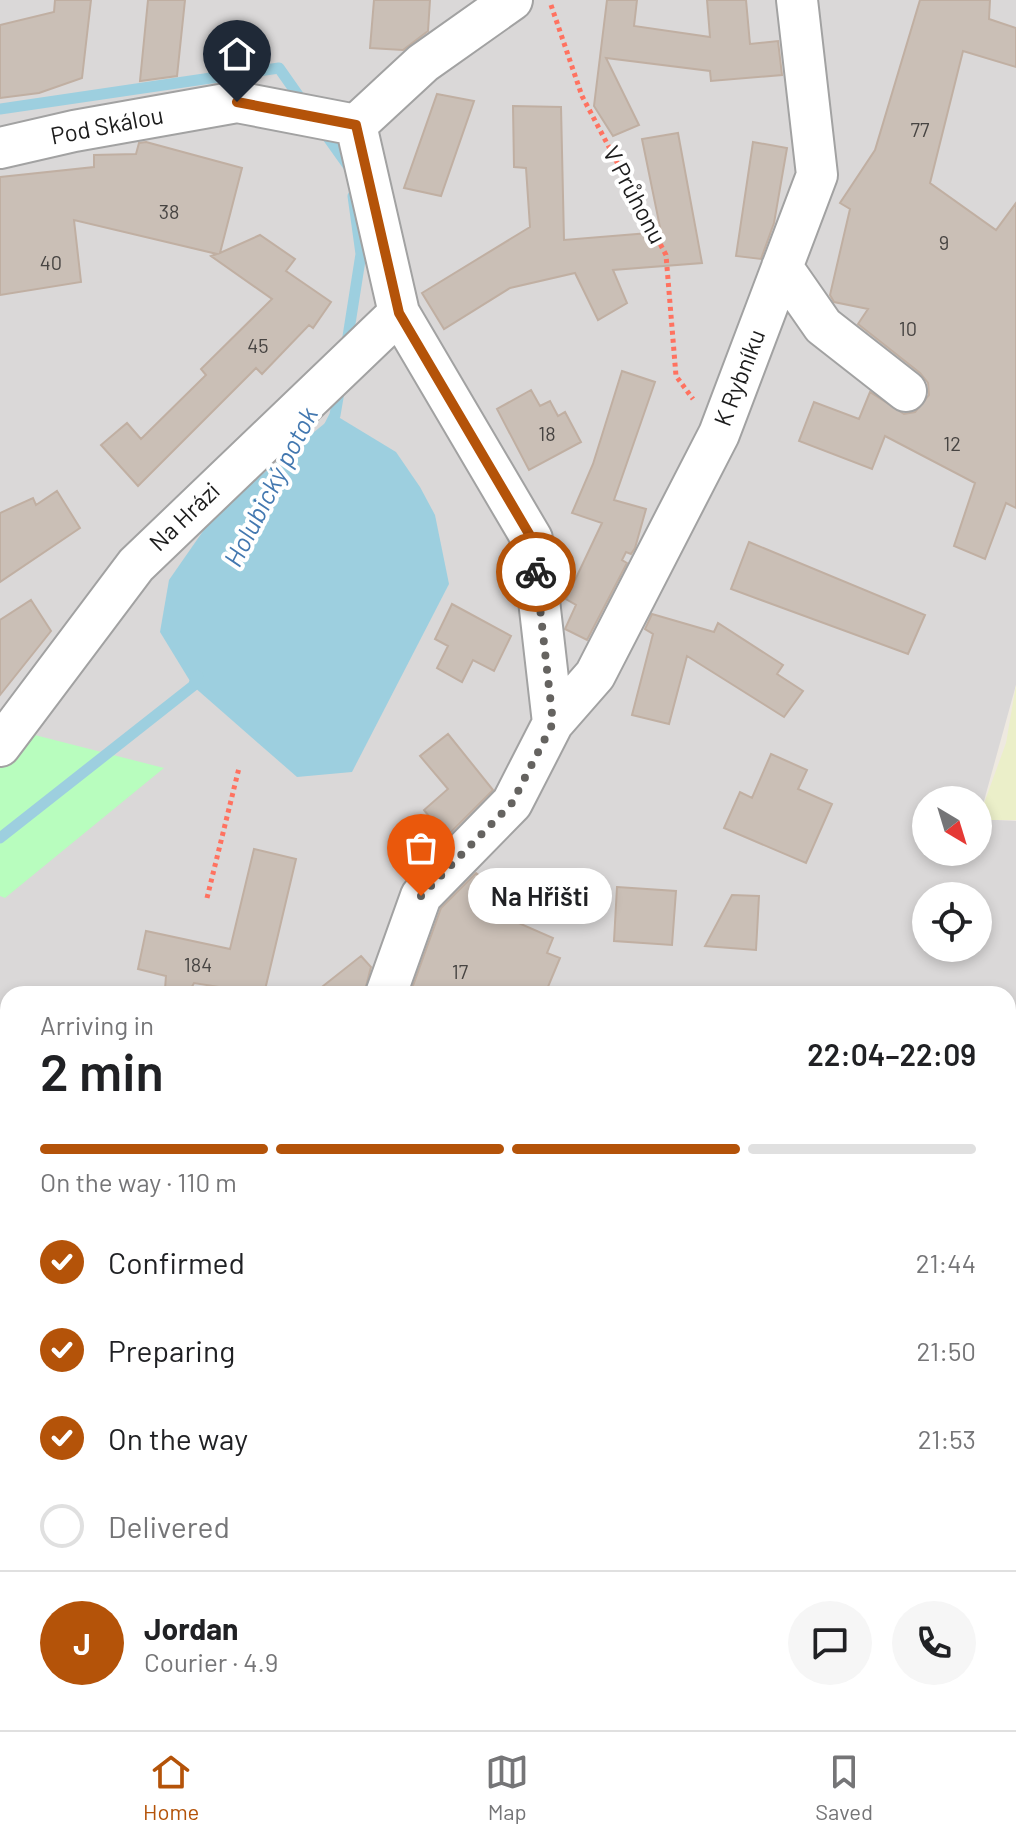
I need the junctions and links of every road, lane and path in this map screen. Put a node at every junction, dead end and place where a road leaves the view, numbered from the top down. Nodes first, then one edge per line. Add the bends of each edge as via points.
1 (512, 0) edge
2 (549, 0) edge
3 (797, 0) edge
4 (356, 125) junction
5 (0, 148) edge
6 (782, 267) junction
7 (399, 313) junction
8 (906, 391) dead end
9 (719, 434) junction
10 (553, 723) junction
11 (0, 746) edge
12 (239, 768) dead end
13 (207, 898) dead end
14 (389, 986) edge

1 - 4 street via 423,63
2 - 9 path, V Průhonu via 582,96 666,255 676,376
3 - 6 street, K Rybníku via 817,175
4 - 5 street, Pod Skálou via 237,102
4 - 7 street
6 - 8 street via 823,326
6 - 9 street, K Rybníku
7 - 10 street via 532,539
7 - 11 street, Na Hrázi via 136,565
9 - 10 street, K Rybníku via 595,675
10 - 14 street, K Rybníku via 512,803 421,896
12 - 13 path

